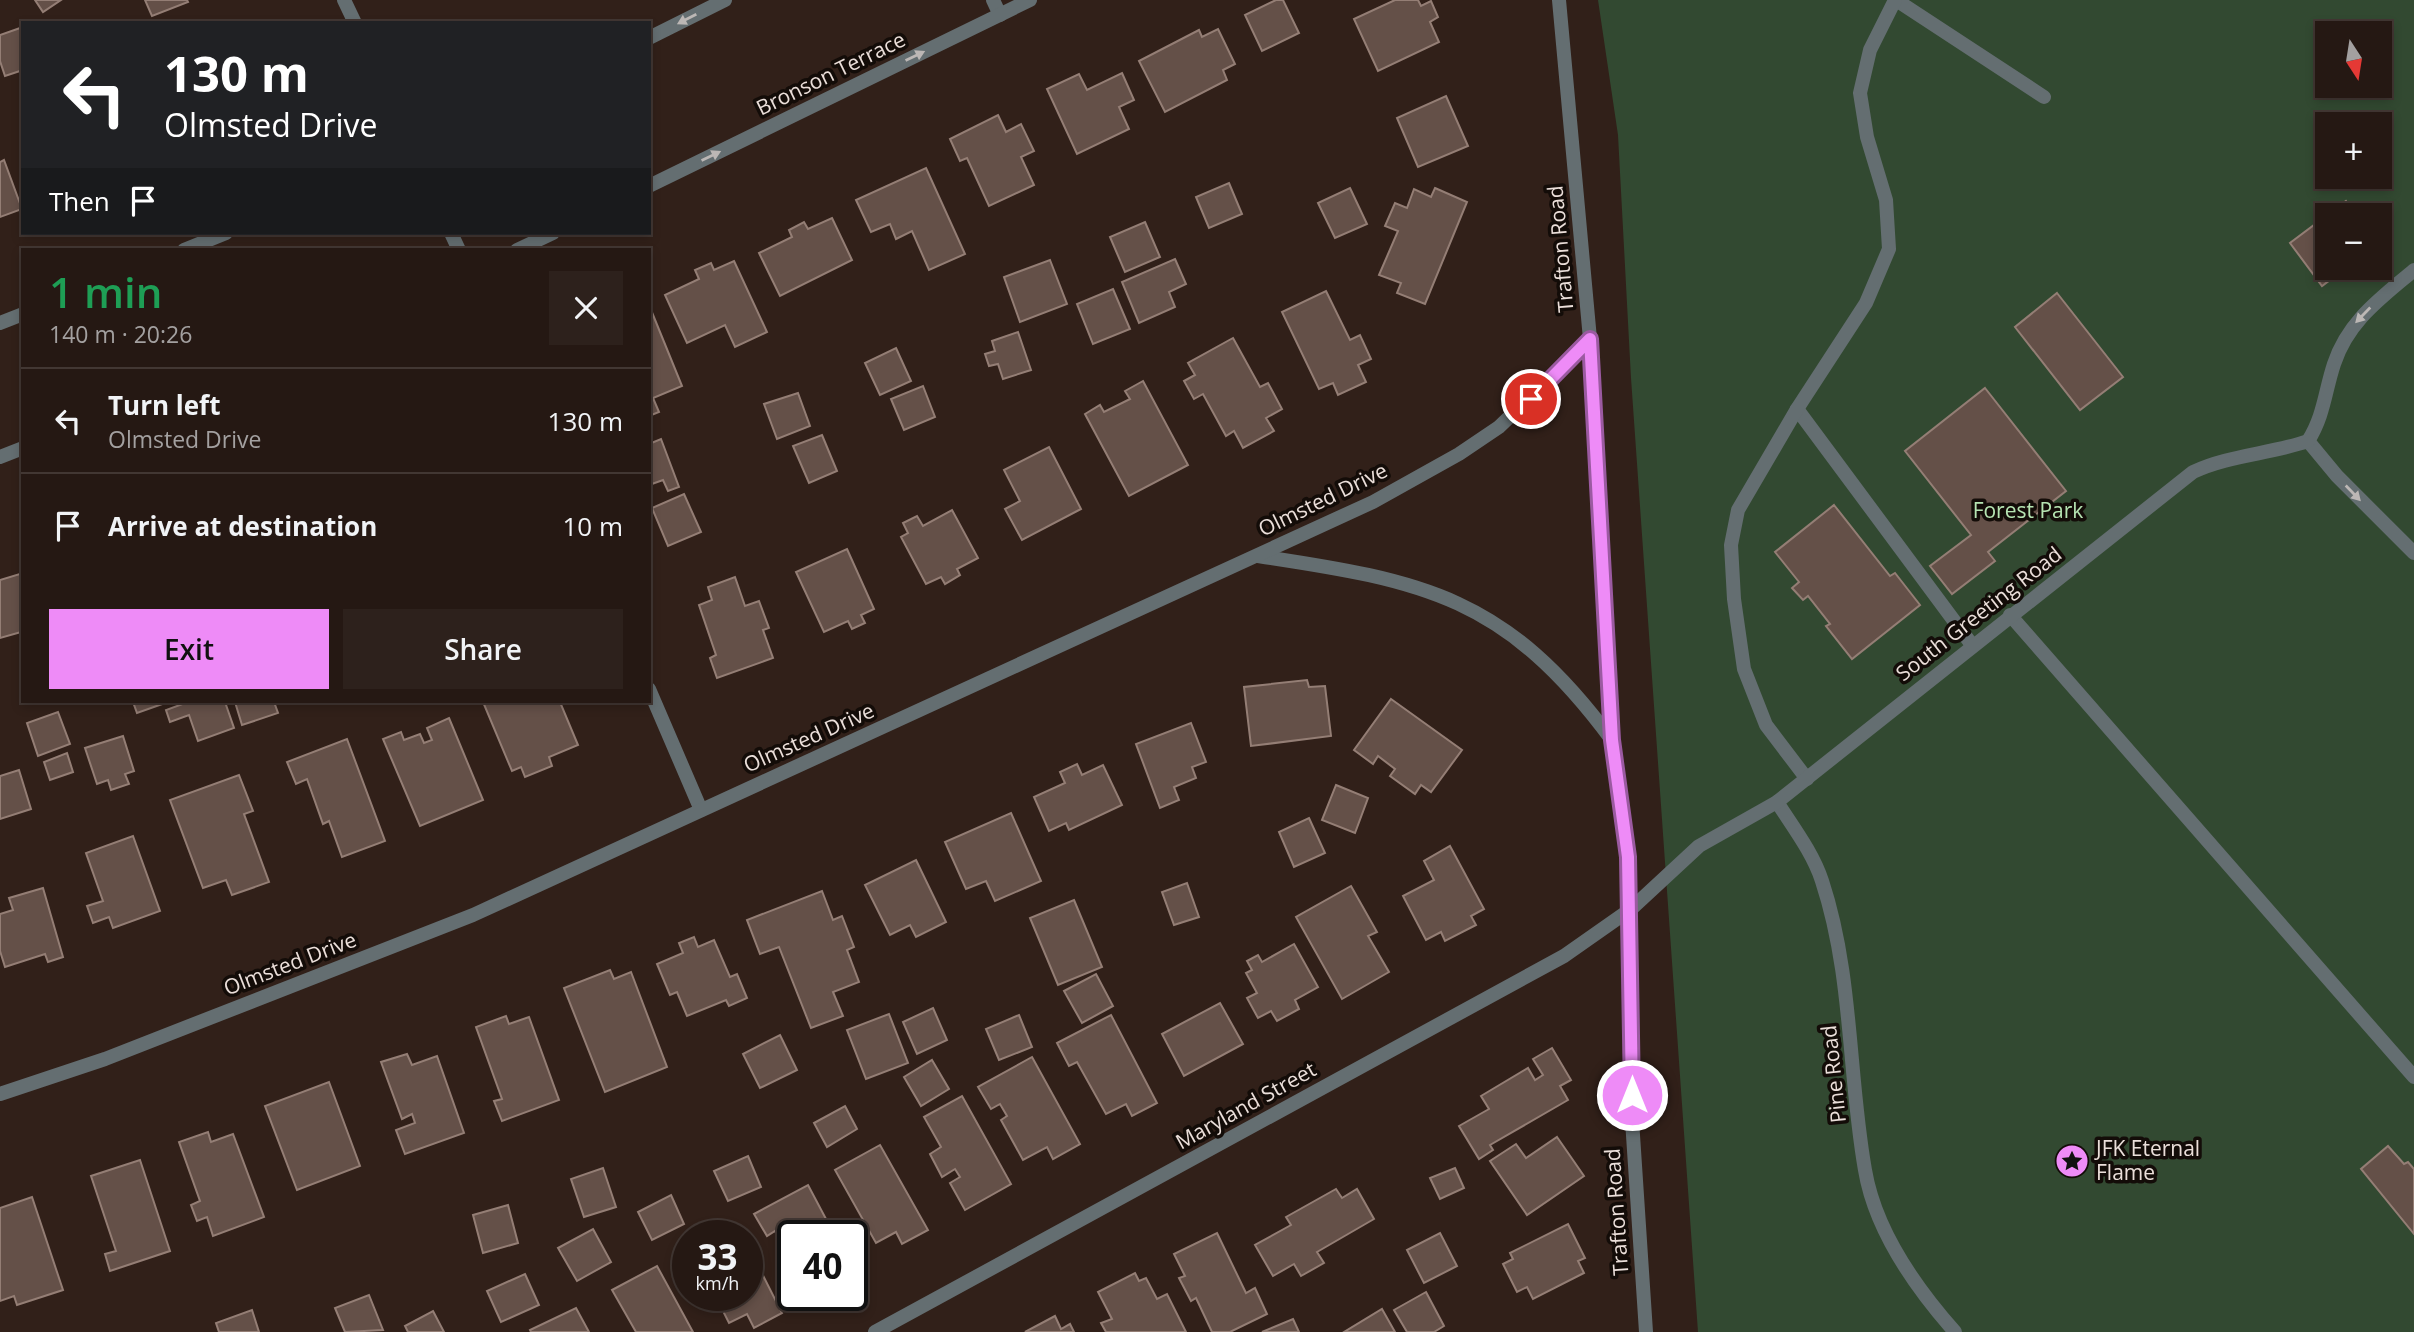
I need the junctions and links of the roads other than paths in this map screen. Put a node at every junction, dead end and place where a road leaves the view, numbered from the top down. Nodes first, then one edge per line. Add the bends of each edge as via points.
1 (344, 0) edge
2 (725, 0) edge
3 (993, 0) edge
4 (1030, 0) edge
5 (1559, 0) edge
6 (1895, 0) edge
7 (1000, 15) junction
8 (354, 21) edge
9 (651, 37) edge
10 (2044, 97) dead end
11 (651, 185) edge
12 (221, 235) edge
13 (549, 235) edge
14 (189, 248) edge
15 (521, 248) edge
16 (2414, 270) edge
17 (21, 315) edge
18 (0, 323) edge
19 (1590, 339) junction
20 (1797, 409) junction
21 (2308, 441) junction
22 (21, 449) edge
23 (0, 457) edge
24 (2414, 554) edge
25 (1257, 556) junction
26 (2010, 615) junction
27 (1972, 645) junction
28 (651, 694) edge
29 (1612, 740) junction
30 (1807, 779) junction
31 (1777, 802) junction
32 (701, 810) junction
33 (1631, 909) junction
34 (2414, 1077) edge
35 (0, 1094) edge
36 (875, 1332) edge
37 (1646, 1332) edge
38 (1955, 1332) edge

1 - 8 street
2 -> 9 street
3 - 7 street
4 - 7 street, Bronson Terrace
5 - 19 street, Trafton Road
6 - 10 street
6 - 20 street via 1870,50 1860,93 1867,137 1886,200 1889,249 1866,303
11 -> 7 street, Bronson Terrace
12 - 14 street
13 - 15 street
16 -> 21 street via 2361,314 2349,330 2333,364 2319,424
17 - 18 street
19 - 25 street, Olmsted Drive via 1531,399 1459,454 1373,502
19 - 29 street, Trafton Road
20 - 27 street
20 - 30 street via 1738,510 1731,573 1740,652 1756,705
21 -> 24 street
21 - 26 street, South Greeting Road via 2193,472
22 - 23 street
25 - 29 street via 1381,577 1450,598 1482,614 1554,669
25 - 32 street, Olmsted Drive
26 - 27 street, South Greeting Road
26 - 34 street
27 - 30 street, South Greeting Road
28 - 32 street
29 - 33 street, Trafton Road
30 - 31 street, South Greeting Road
31 - 33 street, South Greeting Road via 1699,846
31 - 38 street, Pine Road via 1822,879 1837,937 1865,1172 1899,1255
32 - 35 street, Olmsted Drive via 473,915 105,1059
33 - 36 street, Maryland Street via 1564,956
33 - 37 street, Trafton Road via 1632,1120

